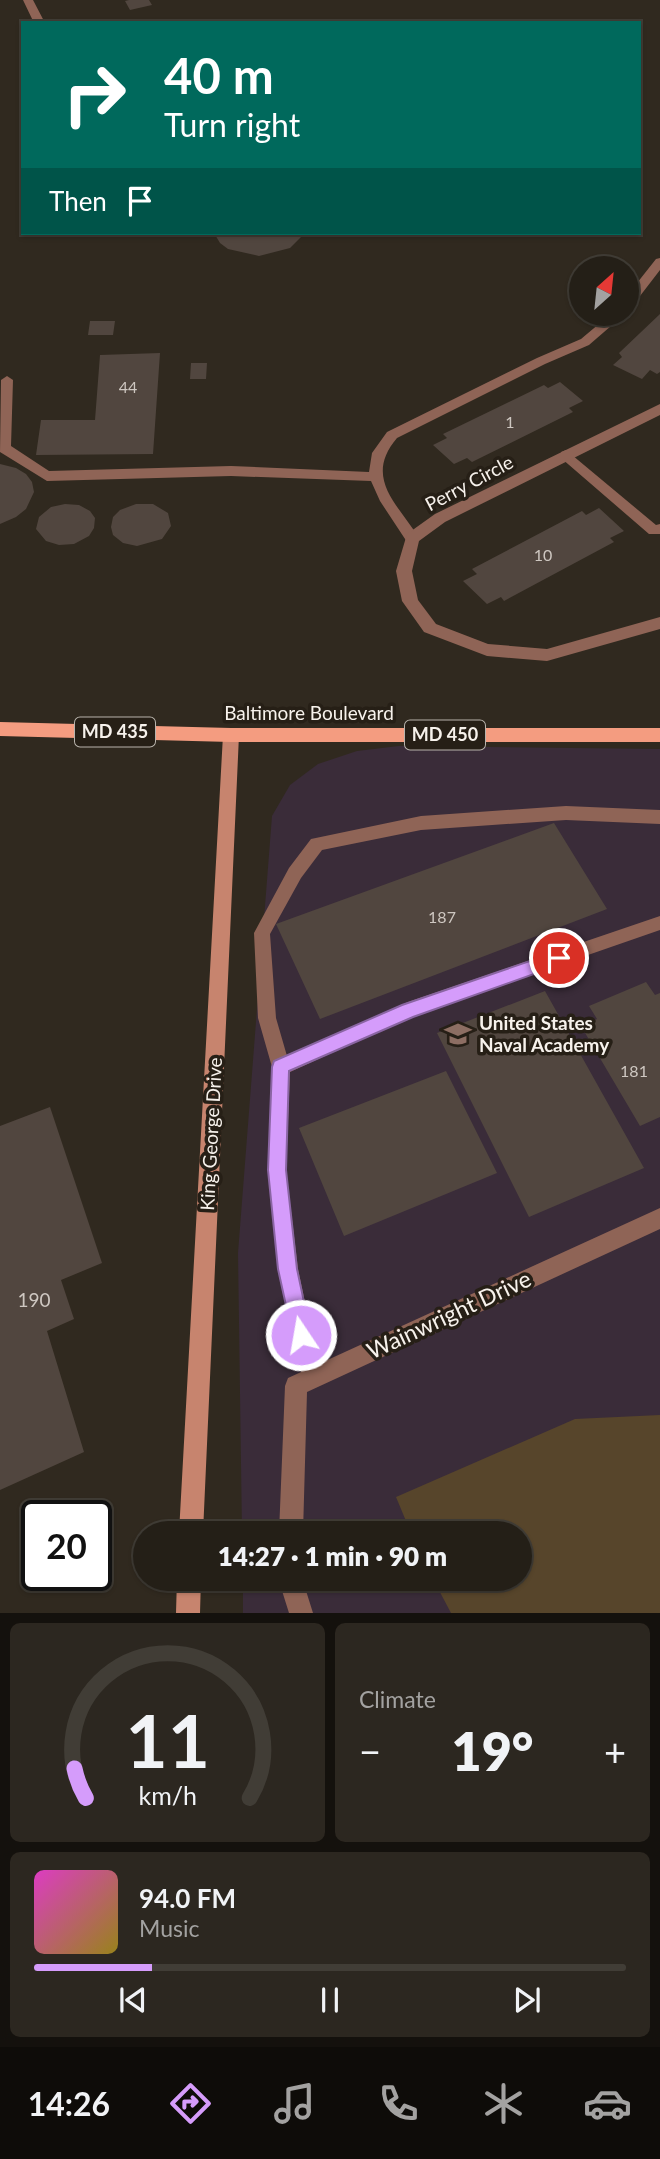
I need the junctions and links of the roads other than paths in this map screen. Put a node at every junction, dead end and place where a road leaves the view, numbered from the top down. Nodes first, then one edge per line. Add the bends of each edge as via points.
1 (28, 0) edge
2 (39, 21) edge
3 (660, 262) edge
4 (639, 289) edge
5 (604, 326) edge
6 (7, 380) dead end
7 (660, 409) edge
8 (566, 455) junction
9 (376, 477) junction
10 (660, 529) edge
11 (412, 537) junction
12 (660, 623) edge
13 (0, 729) edge
14 (660, 734) edge
15 (231, 735) junction
16 (660, 817) edge
17 (660, 923) edge
18 (281, 1067) junction
19 (660, 1218) edge
20 (311, 1379) junction
21 (192, 1521) edge
22 (291, 1521) edge
23 (188, 1591) edge
24 (294, 1591) edge
25 (187, 1613) edge
26 (301, 1613) edge

1 - 2 street
3 - 4 lane
5 - 9 lane via 585,342 392,435 377,454
6 - 9 lane via 5,448 47,476 231,471
7 - 8 street, Perry Circle
8 - 10 lane via 653,531
8 - 11 street, Perry Circle via 440,518
9 - 11 lane via 386,501
11 - 12 street via 404,571 410,601 430,628 487,650 547,655
13 - 15 main road, Baltimore Boulevard / MD 435
14 - 15 main road, Baltimore Boulevard / MD 450
15 - 21 main road, King George Drive
16 - 18 lane via 566,814 421,824 317,844 262,933 267,1018
17 - 18 lane via 408,1010
18 - 20 lane via 277,1170 288,1269
19 - 20 street, Wainwright Drive
20 - 22 street via 296,1386
23 - 25 main road
24 - 26 street

